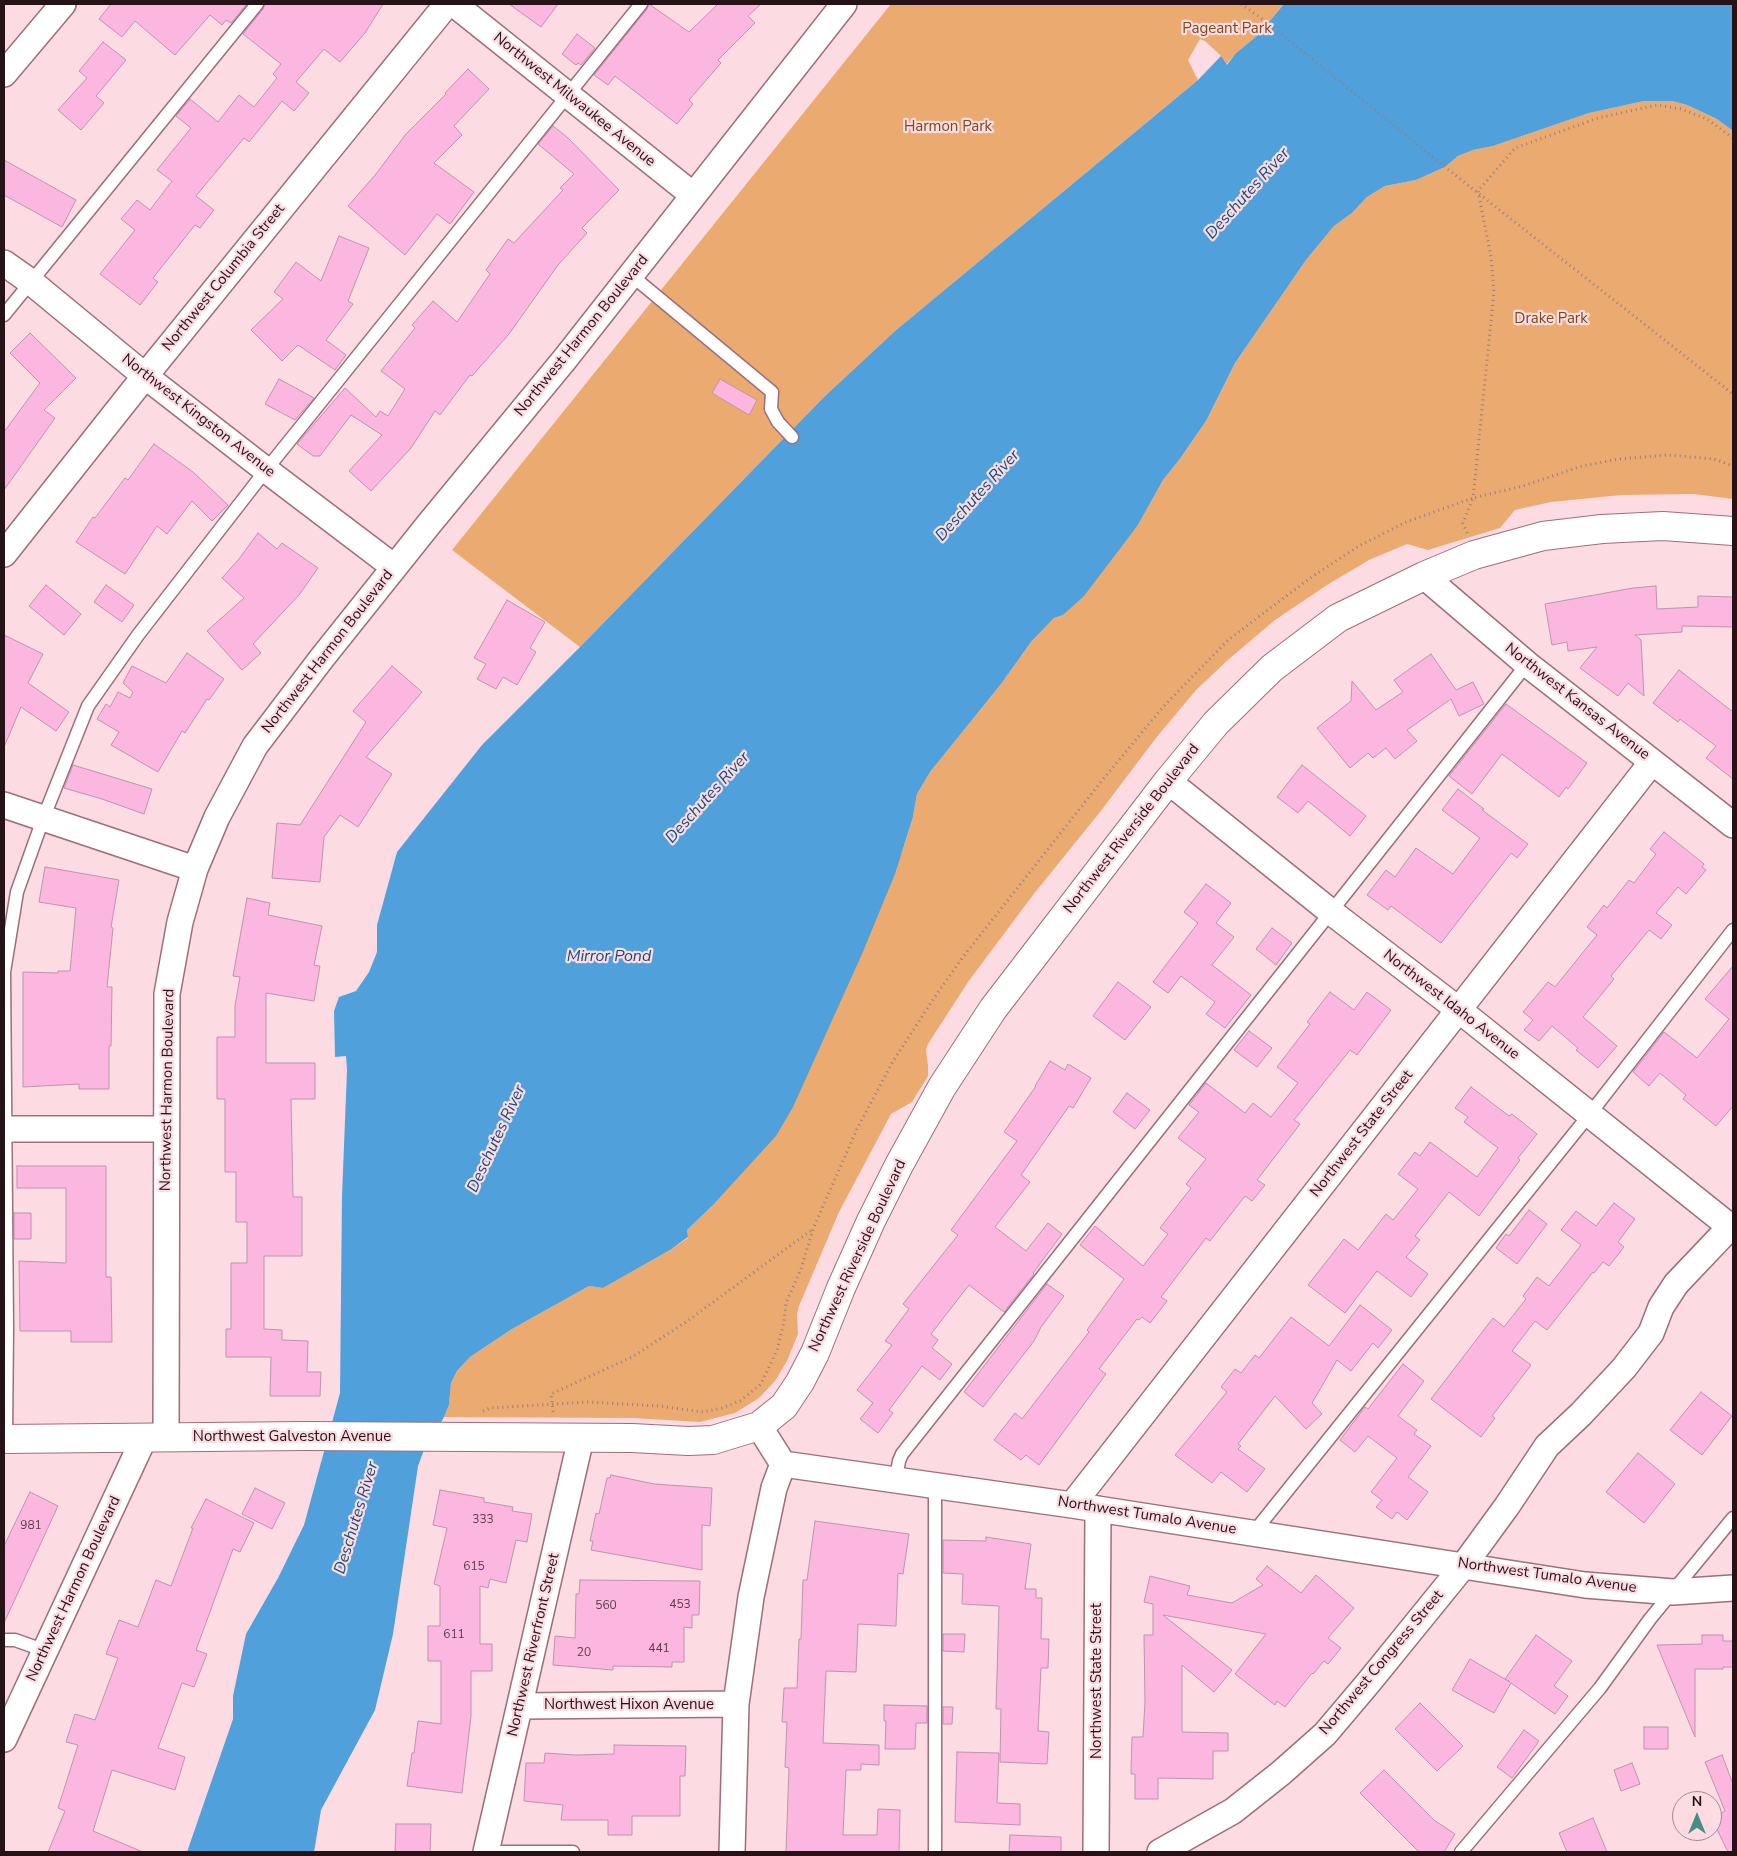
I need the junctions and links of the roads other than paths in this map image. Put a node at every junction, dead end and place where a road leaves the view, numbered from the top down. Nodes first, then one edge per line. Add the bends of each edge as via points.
1 (63, 4) edge
2 (257, 4) edge
3 (447, 4) edge
4 (454, 4) edge
5 (641, 4) edge
6 (844, 4) edge
7 (4, 74) edge
8 (568, 95) junction
9 (693, 195) junction
10 (4, 263) edge
11 (631, 275) junction
12 (31, 282) junction
13 (4, 315) edge
14 (145, 376) junction
15 (792, 437) dead end
16 (266, 470) junction
17 (1733, 531) edge
18 (4, 554) edge
19 (394, 567) junction
20 (1424, 576) junction
21 (1527, 664) junction
22 (1652, 762) junction
23 (1168, 781) junction
24 (4, 805) edge
25 (44, 819) junction
26 (1733, 825) edge
27 (195, 869) junction
28 (1331, 912) junction
29 (1733, 930) edge
30 (1459, 1010) junction
31 (1589, 1115) junction
32 (4, 1129) edge
33 (166, 1129) junction
34 (1732, 1227) edge
35 (759, 1426) junction
36 (155, 1438) junction
37 (581, 1438) junction
38 (5, 1439) edge
39 (783, 1464) junction
40 (896, 1479) junction
41 (935, 1485) junction
42 (1072, 1505) junction
43 (1098, 1509) junction
44 (1733, 1518) edge
45 (1254, 1532) junction
46 (1464, 1565) junction
47 (1733, 1588) edge
48 (1673, 1592) junction
49 (4, 1640) edge
50 (46, 1651) junction
51 (736, 1704) junction
52 (521, 1706) junction
53 (4, 1739) edge
54 (486, 1852) edge
55 (573, 1852) edge
56 (732, 1852) edge
57 (935, 1852) edge
58 (1096, 1852) edge
59 (1160, 1852) edge
60 (1461, 1852) edge

1 - 7 street
2 - 12 lane
3 - 14 street, Northwest Columbia Street
4 - 8 street, Northwest Milwaukee Avenue
5 - 8 lane
6 - 9 street, Northwest Harmon Boulevard
8 - 9 street, Northwest Milwaukee Avenue
8 - 16 lane
9 - 11 street, Northwest Harmon Boulevard
10 - 12 street, Northwest Kingston Avenue
11 - 15 lane via 772,392 771,409
11 - 19 street, Northwest Harmon Boulevard
12 - 13 lane
12 - 14 street, Northwest Kingston Avenue
14 - 16 street, Northwest Kingston Avenue
14 - 18 street, Northwest Columbia Street
16 - 19 street, Northwest Kingston Avenue
16 - 25 lane via 138,635 88,706
17 - 20 street, Northwest Riverside Boulevard via 1663,526 1544,536 1474,555
19 - 27 street, Northwest Harmon Boulevard via 255,746 217,817
20 - 21 street, Northwest Kansas Avenue
20 - 23 street, Northwest Riverside Boulevard via 1338,618 1272,668 1216,723
21 - 22 street, Northwest Kansas Avenue
21 - 28 lane
22 - 26 street, Northwest Kansas Avenue
22 - 30 street, Northwest State Street
23 - 28 street, Northwest Idaho Avenue
23 - 35 street, Northwest Riverside Boulevard via 993,1009 942,1087 871,1221 800,1382 784,1406
24 - 25 street
25 - 27 street
25 - 32 lane via 17,892 4,972
27 - 33 street, Northwest Harmon Boulevard via 180,922 167,994
28 - 30 street, Northwest Idaho Avenue
28 - 40 lane via 902,1454
29 - 31 lane
30 - 31 street, Northwest Idaho Avenue
30 - 42 street, Northwest State Street
31 - 34 street, Northwest Idaho Avenue
31 - 45 lane
32 - 33 street
32 - 38 lane
33 - 36 street, Northwest Harmon Boulevard
34 - 46 street, Northwest Congress Street via 1676,1284 1651,1333 1624,1368 1547,1446
35 - 37 street via 713,1440
35 - 39 street
36 - 37 street, Northwest Galveston Avenue
36 - 38 street, Northwest Galveston Avenue
36 - 50 street, Northwest Harmon Boulevard
37 - 52 street, Northwest Riverfront Street
39 - 40 street, Northwest Tumalo Avenue
39 - 51 street via 772,1494 751,1598
40 - 41 street, Northwest Tumalo Avenue
41 - 42 street, Northwest Tumalo Avenue
41 - 57 lane
42 - 43 street, Northwest Tumalo Avenue
43 - 45 street, Northwest Tumalo Avenue
43 - 58 street, Northwest State Street
44 - 48 lane
45 - 46 street, Northwest Tumalo Avenue
46 - 48 street, Northwest Tumalo Avenue via 1585,1584
46 - 59 street, Northwest Congress Street via 1324,1734 1233,1810
47 - 48 street, Northwest Tumalo Avenue
48 - 60 lane via 1600,1688
49 - 50 lane via 14,1640
50 - 53 street, Northwest Harmon Boulevard
51 - 52 street, Northwest Hixon Avenue
51 - 56 street
52 - 54 street, Northwest Riverfront Street
54 - 55 lane

